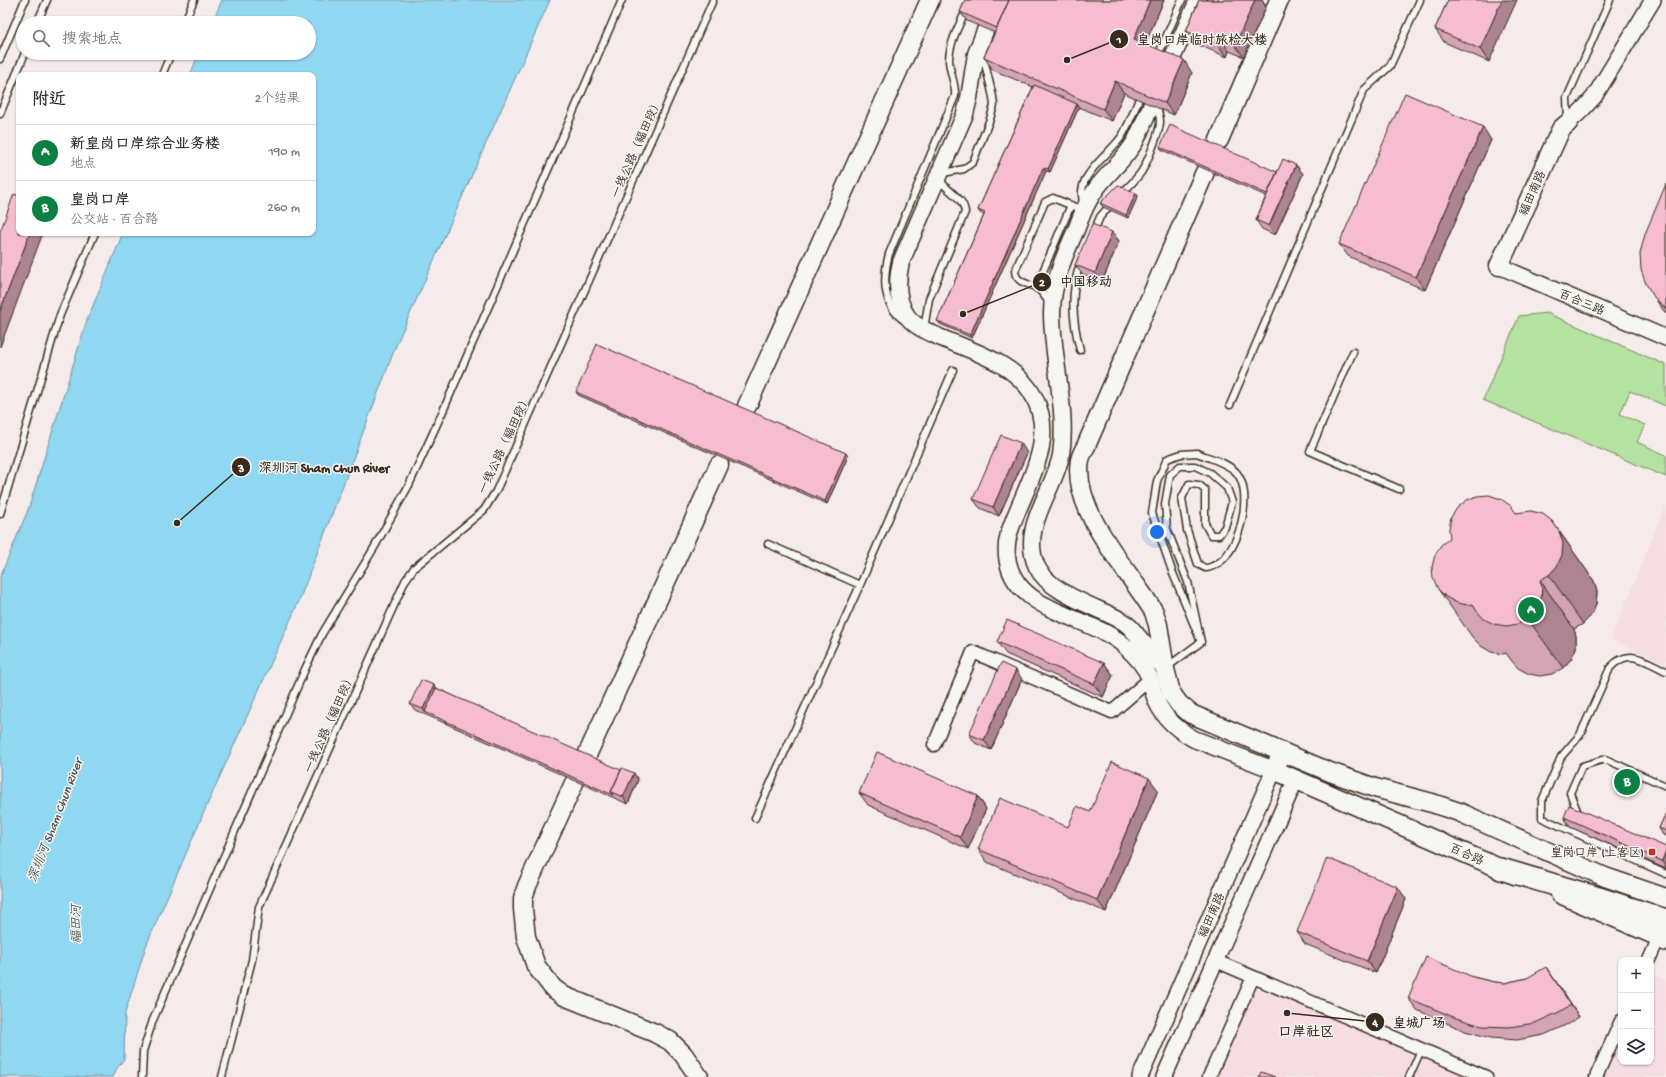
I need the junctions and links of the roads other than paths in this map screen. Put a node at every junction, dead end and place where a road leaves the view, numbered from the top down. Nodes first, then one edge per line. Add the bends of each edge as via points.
1 (25, 0) edge
2 (47, 0) edge
3 (194, 0) edge
4 (622, 0) edge
5 (713, 0) edge
6 (930, 0) edge
7 (971, 0) edge
8 (997, 0) edge
9 (1182, 0) edge
10 (1198, 0) edge
11 (1279, 0) edge
12 (1420, 0) edge
13 (1610, 0) edge
14 (1653, 0) edge
15 (18, 16) edge
16 (40, 16) edge
17 (187, 16) edge
18 (16, 21) edge
19 (984, 31) junction
20 (0, 59) edge
21 (22, 60) edge
22 (169, 60) edge
23 (1154, 65) edge
24 (17, 72) edge
25 (163, 72) edge
26 (16, 75) edge
27 (1145, 86) edge
28 (1154, 100) junction
29 (0, 114) edge
30 (1568, 122) junction
31 (1219, 140) dead end
32 (1205, 172) edge
33 (938, 174) junction
34 (1078, 207) junction
35 (93, 236) edge
36 (1092, 236) edge
37 (1083, 256) edge
38 (1499, 266) joint
39 (1036, 288) junction
40 (1052, 314) junction
41 (924, 330) junction
42 (1666, 338) edge
43 (1080, 350) dead end
44 (1353, 352) dead end
45 (953, 370) dead end
46 (1230, 405) dead end
47 (747, 406) dead end
48 (719, 465) dead end
49 (1399, 490) dead end
50 (0, 514) edge
51 (768, 544) dead end
52 (860, 585) junction
53 (1201, 642) junction
54 (1666, 671) edge
55 (1158, 674) junction
56 (934, 745) dead end
57 (588, 752) dead end
58 (1282, 753) junction
59 (1304, 763) junction
60 (1274, 770) junction
61 (1296, 779) junction
62 (574, 783) edge
63 (1666, 786) edge
64 (1584, 816) edge
65 (755, 818) dead end
66 (1501, 869) joint
67 (1666, 874) edge
68 (1666, 898) edge
69 (1664, 932) edge
70 (1651, 957) edge
71 (1216, 961) junction
72 (1253, 977) junction
73 (1618, 1028) edge
74 (1421, 1050) junction
75 (142, 1077) edge
76 (222, 1077) edge
77 (699, 1077) edge
78 (1140, 1077) edge
79 (1164, 1077) edge
80 (1209, 1077) edge
81 (1409, 1077) edge
82 (1486, 1077) edge
83 (1596, 1077) edge

1 - 15 lane
2 - 16 lane
3 - 17 lane
4 - 75 lane via 409,485 322,634 306,667 153,1020 143,1051
5 - 76 lane, 一线公路（福田段） via 496,491 484,510 414,568 405,581 259,907 252,960
6 - 47 main road
7 - 41 lane via 949,59 954,96 886,263 885,286 889,303 902,319
8 - 19 main road
9 - 23 lane
10 - 28 main road
11 - 31 main road
12 - 46 lane via 1390,66 1364,90
13 - 30 lane via 1567,98
14 - 30 street via 1594,97
18 - 20 lane
19 - 33 main road via 973,65 968,106
19 - 33 lane via 983,57 993,97 993,112 973,162 964,169
21 - 24 lane
22 - 25 lane
26 - 29 lane
27 - 34 lane via 1123,134 1085,181
28 - 34 main road via 1127,155
28 - 36 lane via 1160,124 1142,170 1104,211
30 - 38 main road, 福田南路 via 1561,129
32 - 55 main road via 1080,459 1079,473 1084,500 1102,535 1154,612 1161,639
33 - 41 lane via 944,186 962,202 965,212 929,299
33 - 41 main road via 905,251 898,278 899,296 904,311 912,322
34 - 39 lane
34 - 39 lane via 1053,198 1045,202 1015,271 1018,278
34 - 40 main road via 1055,289
35 - 50 lane via 60,314
37 - 43 lane via 1073,292 1072,309
38 - 42 street, 百合三路
39 - 40 lane via 1049,302
40 - 55 main road via 1062,441 1057,470 1034,527 1032,547 1036,565 1051,585 1132,628
41 - 55 main road via 1009,370 1026,385 1039,408 1043,430 1040,455 1011,525 1007,544 1008,565 1016,583 1036,601 1112,636
44 - 49 lane via 1310,450
45 - 52 lane
48 - 57 main road
51 - 52 lane
52 - 65 lane
53 - 53 lane via 1188,582 1167,528 1165,504 1170,475 1180,466 1196,466 1210,473 1227,488 1232,502 1225,527 1219,535 1211,535 1205,524 1205,490 1199,485 1189,484 1182,498 1195,558 1198,564 1207,568 1215,566 1223,559 1235,543 1244,518 1244,494 1236,472 1197,453 1181,454 1167,459 1157,482 1152,513
53 - 55 lane
54 - 67 lane via 1633,657 1626,657 1610,668 1580,735 1561,757 1541,807 1542,818
55 - 56 street via 1112,712 973,652
55 - 58 main road via 1179,704 1191,714
55 - 60 main road via 1154,695 1158,705 1165,716 1183,733
58 - 59 main road
58 - 60 main road, 福田南路
59 - 61 main road, 福田南路
59 - 68 main road via 1374,788 1459,812 1605,877
60 - 61 main road, 百合路
60 - 78 street, 福田南路
61 - 66 main road, 百合路
61 - 71 street, 福田南路
62 - 77 main road via 523,898 523,922 532,956 544,977 564,996 655,1032 670,1041 683,1054
63 - 64 lane via 1604,759 1582,766 1570,793 1577,813
66 - 69 highway via 1599,898
69 - 70 street
71 - 72 street
71 - 79 street, 福田南路
72 - 74 street
72 - 80 street
73 - 83 street
74 - 81 lane
74 - 82 street

